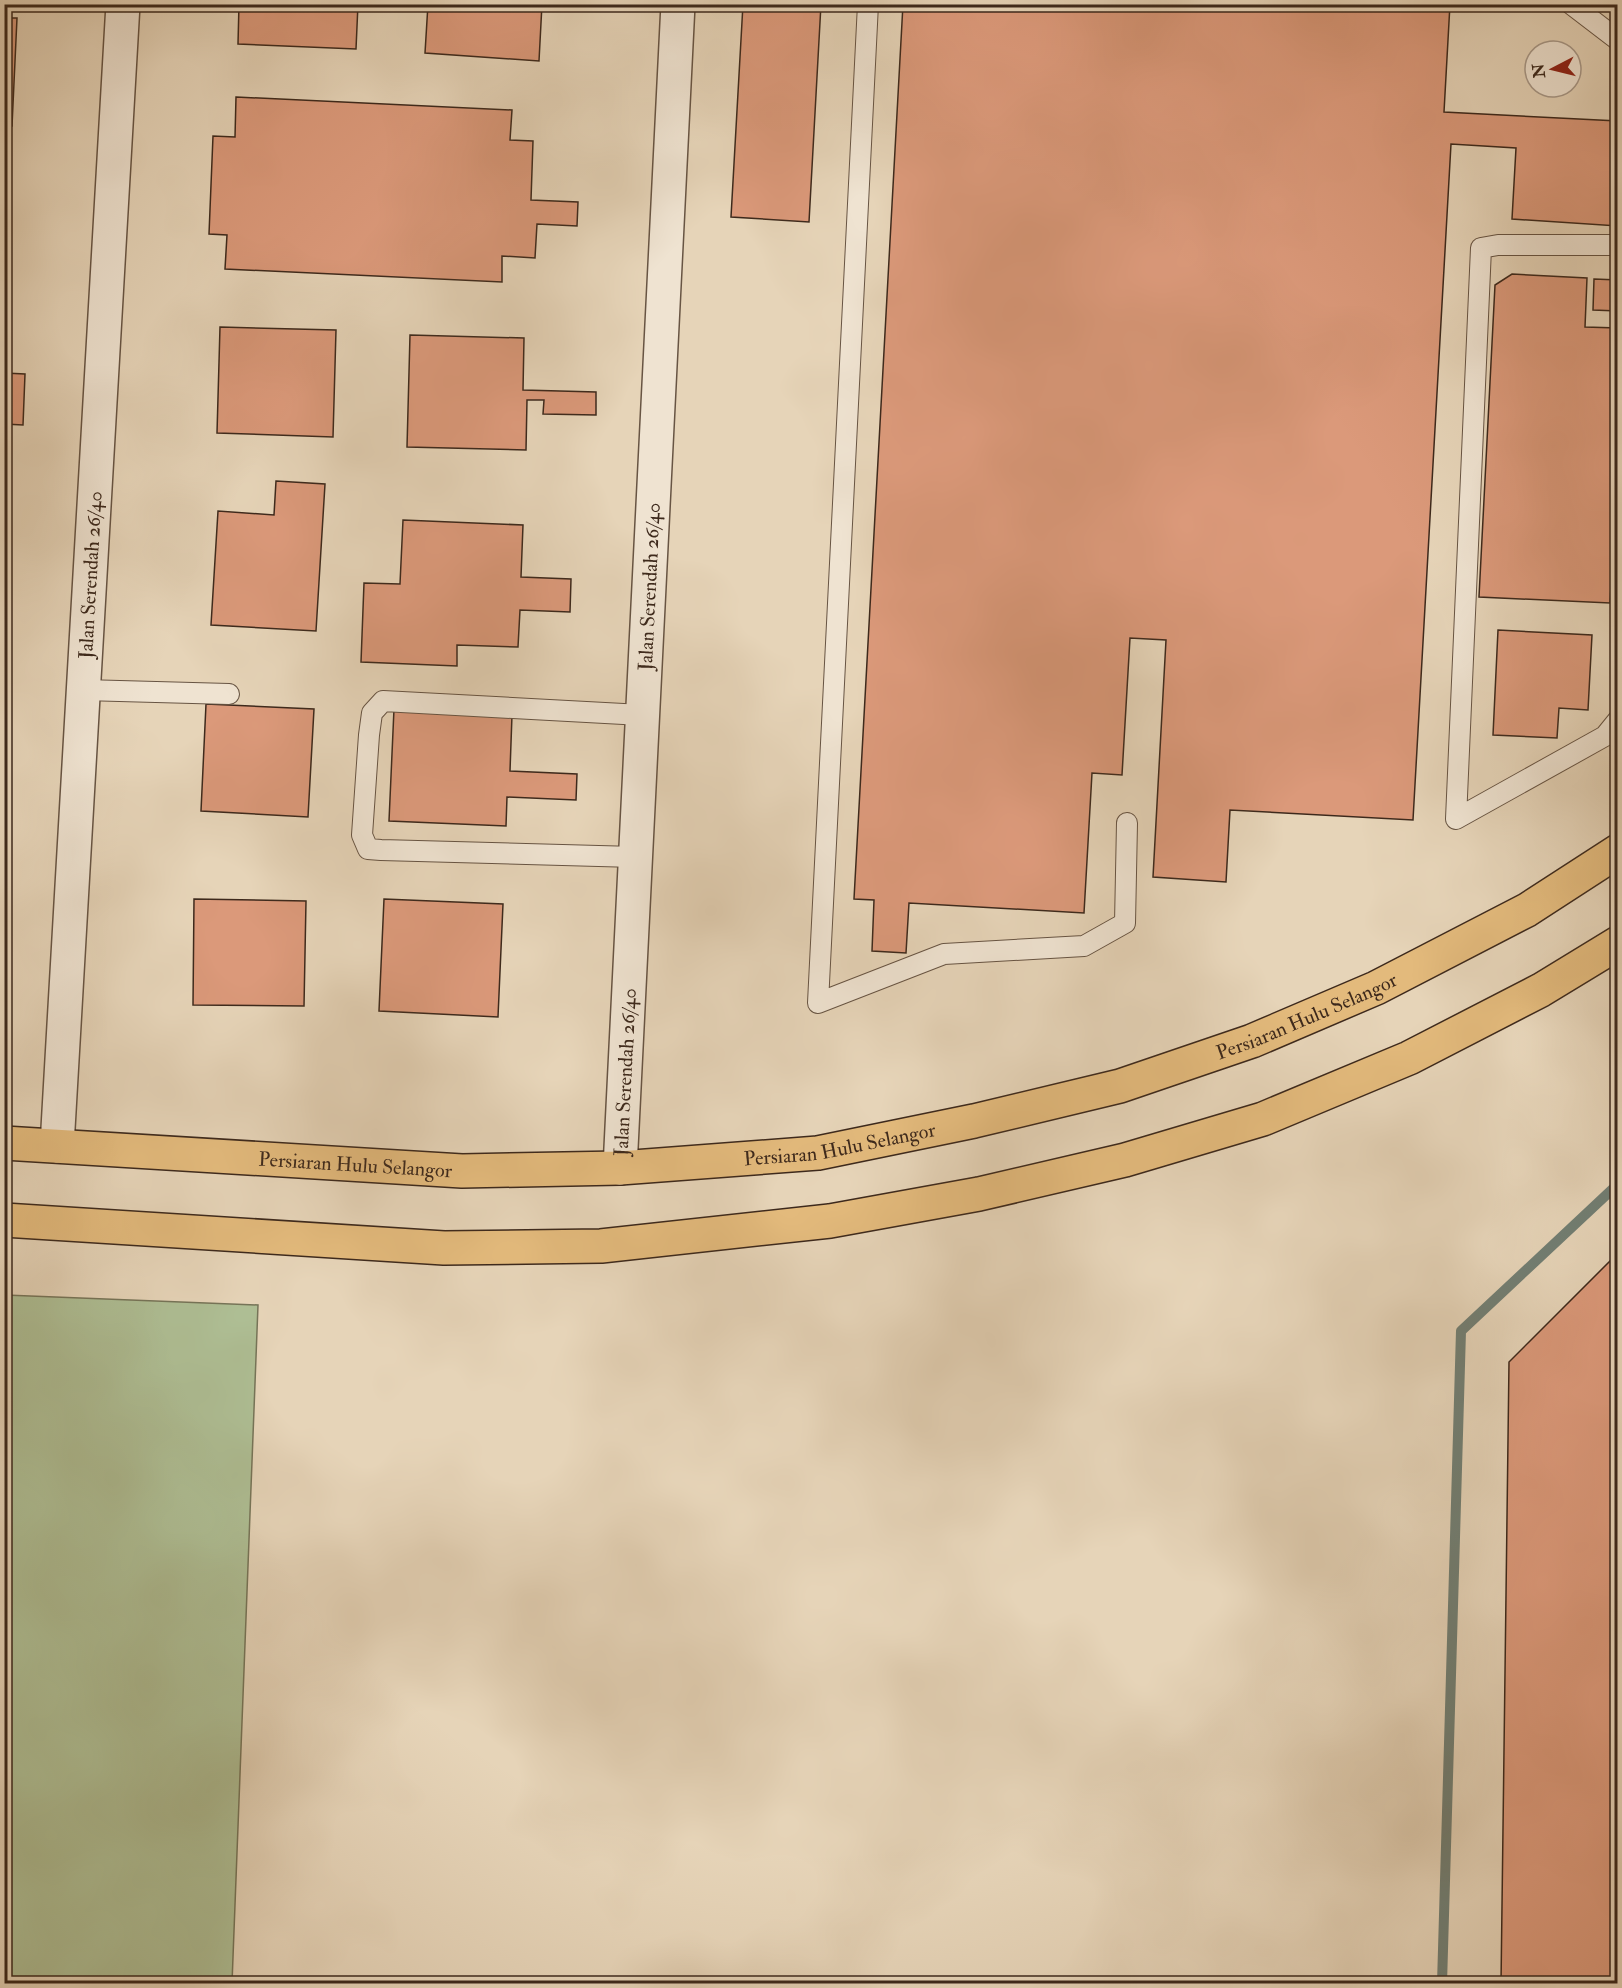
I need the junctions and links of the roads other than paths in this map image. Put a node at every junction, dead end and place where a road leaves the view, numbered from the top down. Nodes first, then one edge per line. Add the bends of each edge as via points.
1 (123, 4) edge
2 (678, 4) edge
3 (868, 4) edge
4 (1571, 4) edge
5 (1617, 40) edge
6 (1617, 245) edge
7 (83, 690) junction
8 (229, 694) dead end
9 (642, 715) junction
10 (1617, 720) edge
11 (1127, 823) dead end
12 (1617, 851) edge
13 (635, 857) junction
14 (1617, 943) edge
15 (4, 1143) edge
16 (57, 1146) junction
17 (620, 1168) junction
18 (4, 1220) edge

1 - 7 street, Jalan Serendah 26/40
2 - 9 street, Jalan Serendah 26/40
3 - 11 lane via 818,1003 944,954 1084,946 1125,923
4 - 5 lane
6 - 10 lane via 1481,248 1456,819 1605,736
7 - 8 lane
7 - 16 street, Jalan Serendah 26/40
9 - 13 street, Jalan Serendah 26/40
9 - 13 lane via 383,701 372,713 362,835 368,849
12 - 17 main road, Persiaran Hulu Selangor via 1527,910 1376,988 1252,1041 1120,1086 818,1153
13 - 17 street, Jalan Serendah 26/40
14 - 18 main road via 1541,990 1409,1059 1263,1119 1125,1160 979,1194 830,1221 601,1246 444,1248
15 - 16 main road, Persiaran Hulu Selangor
16 - 17 main road, Persiaran Hulu Selangor via 462,1171

